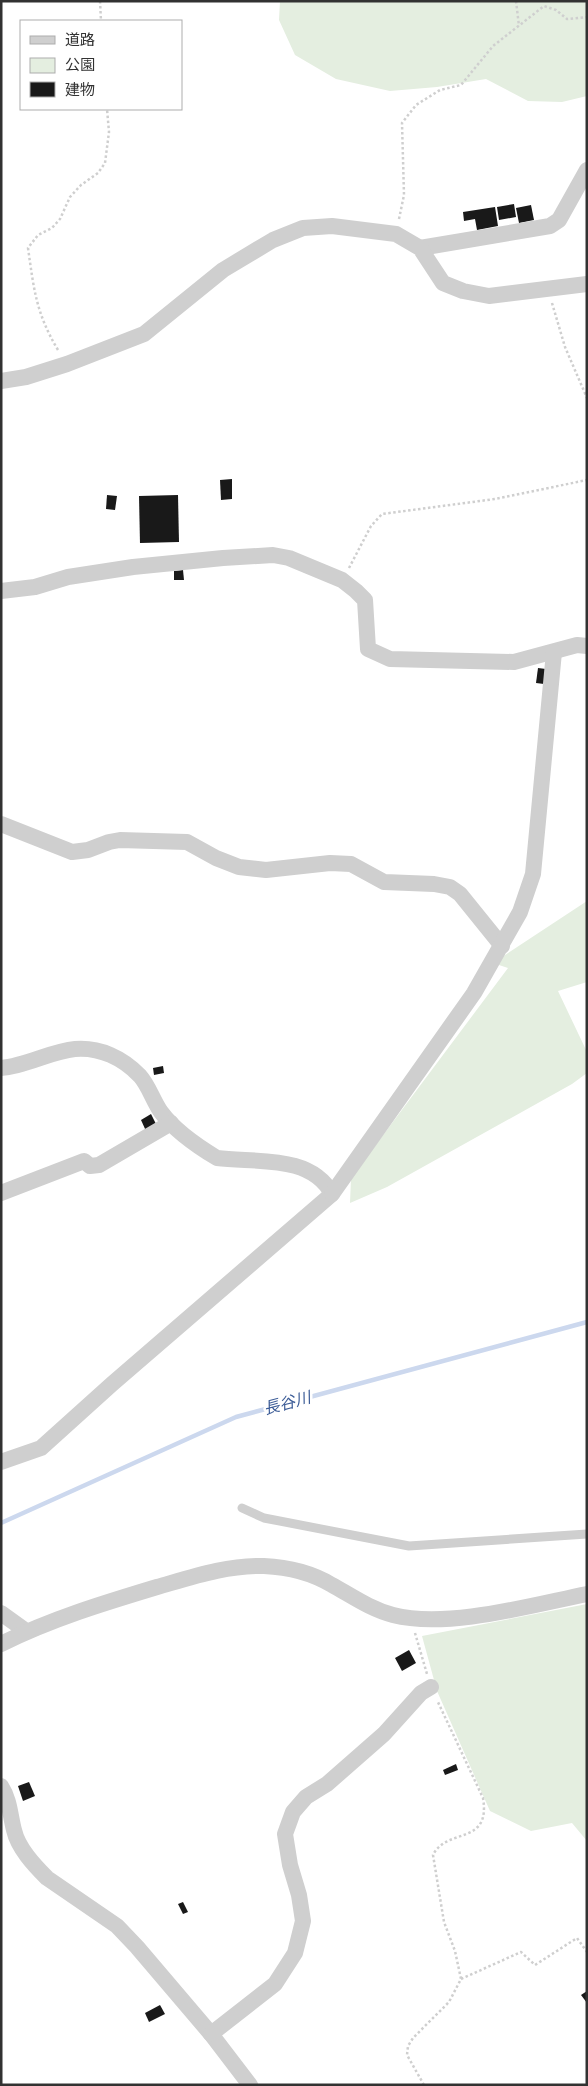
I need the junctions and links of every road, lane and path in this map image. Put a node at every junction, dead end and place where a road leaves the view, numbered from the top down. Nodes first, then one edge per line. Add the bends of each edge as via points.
1 (100, 1) edge
2 (516, 1) edge
3 (587, 17) edge
4 (101, 20) edge
5 (519, 26) junction
6 (107, 110) edge
7 (587, 170) edge
8 (396, 234) junction
9 (420, 248) junction
10 (587, 284) edge
11 (548, 289) junction
12 (67, 364) junction
13 (1, 381) edge
14 (587, 398) edge
15 (587, 480) edge
16 (342, 580) junction
17 (1, 590) edge
18 (587, 646) edge
19 (554, 652) junction
20 (1, 824) edge
21 (502, 946) junction
22 (1, 1068) edge
23 (171, 1123) junction
24 (1, 1192) edge
25 (332, 1194) junction
26 (1, 1462) edge
27 (242, 1508) dead end
28 (587, 1534) edge
29 (587, 1594) edge
30 (1, 1613) edge
31 (411, 1618) junction
32 (26, 1631) junction
33 (1, 1644) edge
34 (432, 1687) junction
35 (1, 1786) edge
36 (587, 1952) edge
37 (461, 1979) junction
38 (211, 2034) junction
39 (250, 2085) edge
40 (424, 2085) edge

1 - 4 path
2 - 5 path
3 - 5 path via 567,19 544,6
5 - 8 path via 493,46 461,84 440,90 416,106 402,123 404,195
6 - 12 path via 109,132 105,163 70,197 52,228 38,235 28,248 36,301 45,328
7 - 9 street via 559,220 550,226
8 - 9 street
8 - 12 street via 332,226 303,228 273,240 223,270 144,334
9 - 11 street via 443,283 463,291 489,296
10 - 11 street
11 - 14 path via 565,347
12 - 13 street
15 - 16 path via 495,499 382,514 371,526
16 - 17 street via 273,555 133,567 68,577 35,587
16 - 19 street via 365,600 368,650 390,658 514,662
18 - 19 street via 578,645
19 - 21 street via 532,874 520,912
20 - 21 street via 72,852 120,840 187,842 239,867 266,870 351,864 384,882 450,887 460,894
21 - 25 street via 474,993
22 - 23 street via 74,1049 115,1056 140,1076
23 - 24 street via 99,1165 90,1166 84,1161
23 - 25 street via 217,1158 302,1167 326,1182
25 - 26 street via 41,1448
27 - 28 lane via 264,1518 409,1546
29 - 31 street via 476,1616
30 - 32 street
31 - 32 street via 376,1610 311,1575 286,1568 244,1566 210,1572 136,1594
31 - 34 path
32 - 33 street
34 - 37 path via 483,1798 485,1810 484,1820 478,1828 437,1848 433,1855 444,1922
34 - 38 street via 420,1693 384,1734 327,1784 306,1796 293,1812 285,1834 303,1921 295,1953 276,1984
35 - 38 street via 7,1796 19,1844 39,1871 117,1926
36 - 37 path via 577,1938 535,1965 521,1952
37 - 40 path via 450,2002 408,2046 407,2055
38 - 39 street

